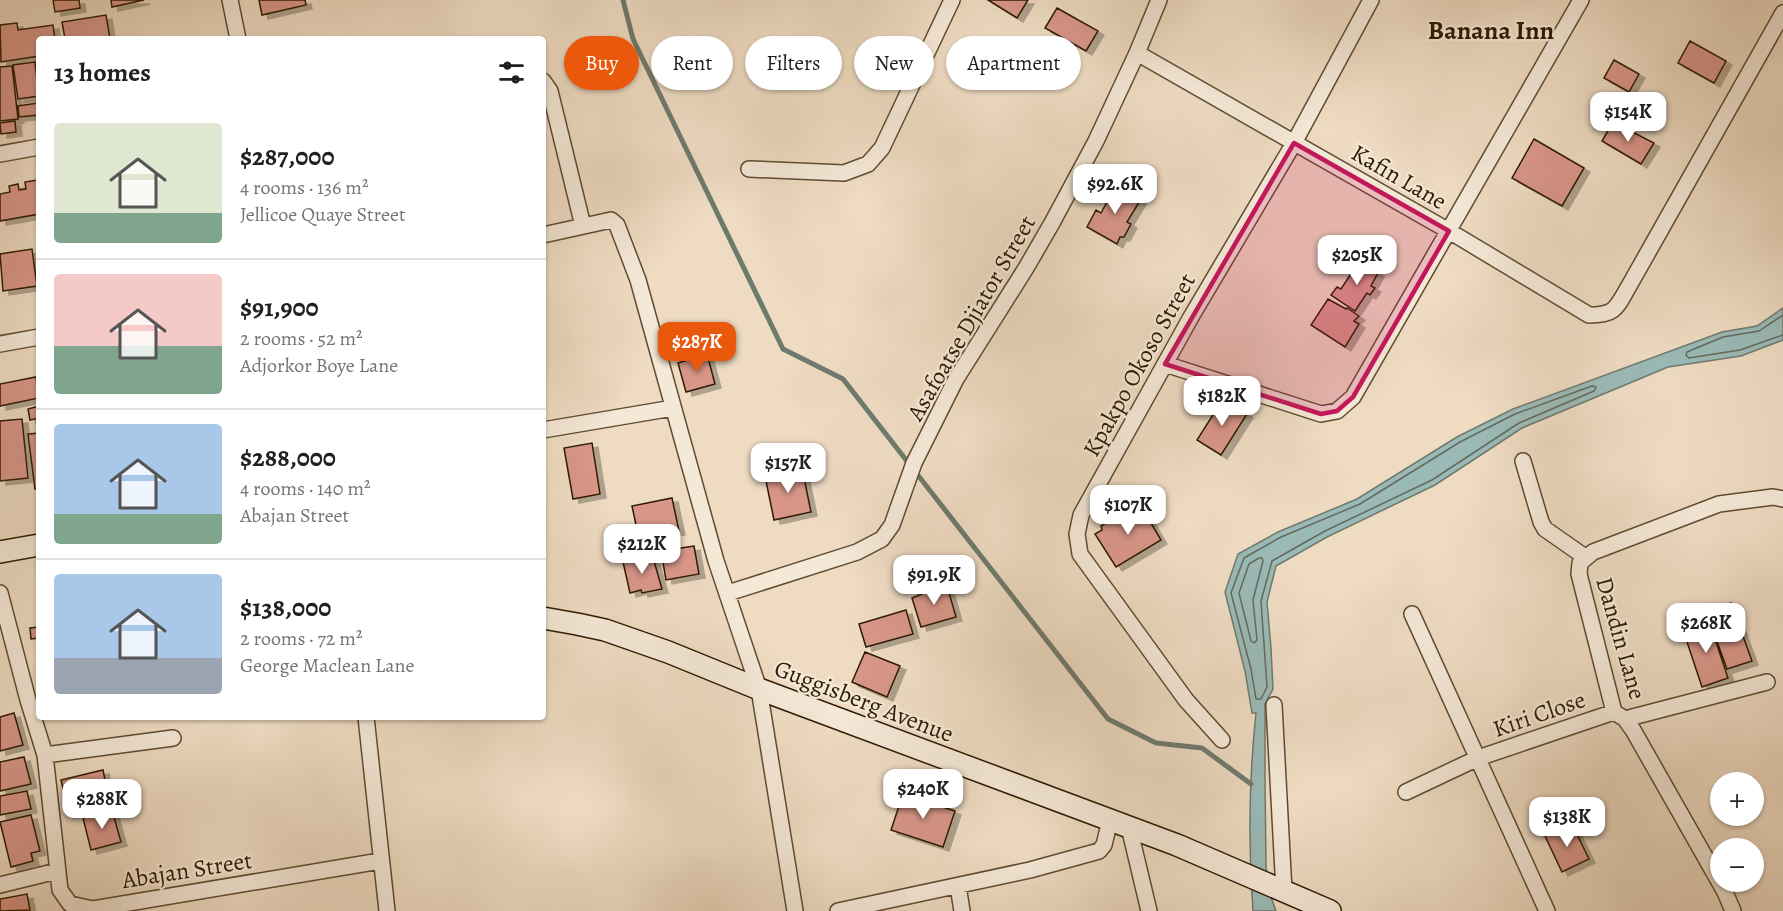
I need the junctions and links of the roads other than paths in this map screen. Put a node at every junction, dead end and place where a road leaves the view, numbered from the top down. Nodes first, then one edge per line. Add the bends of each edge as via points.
1 (230, 0) edge
2 (952, 0) edge
3 (1159, 0) edge
4 (1371, 0) edge
5 (1581, 0) edge
6 (1783, 13) edge
7 (237, 36) edge
8 (1137, 53) junction
9 (546, 85) edge
10 (1294, 143) junction
11 (36, 148) edge
12 (0, 154) edge
13 (748, 169) dead end
14 (583, 226) junction
15 (1449, 231) junction
16 (546, 234) edge
17 (36, 338) edge
18 (0, 344) edge
19 (1165, 364) junction
20 (673, 408) junction
21 (546, 429) edge
22 (1524, 461) dead end
23 (1783, 499) edge
24 (36, 546) edge
25 (0, 552) edge
26 (1585, 557) junction
27 (0, 593) edge
28 (728, 593) junction
29 (1412, 614) dead end
30 (546, 619) edge
31 (1767, 682) dead end
32 (759, 688) junction
33 (1274, 705) dead end
34 (1619, 716) junction
35 (366, 720) edge
36 (173, 738) dead end
37 (1222, 740) dead end
38 (45, 755) junction
39 (1478, 758) junction
40 (1406, 792) dead end
41 (1119, 824) junction
42 (380, 861) junction
43 (57, 871) junction
44 (0, 885) edge
45 (958, 886) junction
46 (1278, 889) junction
47 (387, 911) edge
48 (795, 911) edge
49 (837, 911) edge
50 (962, 911) edge
51 (1149, 911) edge
52 (1330, 911) edge
53 (1547, 911) edge
54 (1733, 911) edge

1 - 7 street
2 - 13 street via 882,148 868,165 844,173
3 - 8 street, Asafoatse Djiator Street
4 - 10 street, Kpakpo Okoso Street
5 - 15 street
6 - 15 street, Kafin Lane via 1615,309 1605,315 1589,315
8 - 10 street, Kafin Lane
8 - 28 street, Asafoatse Djiator Street via 1052,223 956,379 914,463 892,525 882,539 857,552
9 - 14 street
10 - 15 street, Kafin Lane
10 - 19 street, Kpakpo Okoso Street
11 - 12 street
14 - 16 street
14 - 20 street via 611,220 617,225 638,280
15 - 19 street via 1353,397 1337,411 1321,414
17 - 18 street
19 - 37 street, Kpakpo Okoso Street via 1081,515 1077,534 1080,554 1186,700
20 - 21 street
20 - 28 street
22 - 26 street via 1545,529
23 - 26 street, Dandin Lane via 1719,504
24 - 25 main road
26 - 34 street, Dandin Lane via 1579,574
27 - 38 street, Abajan Street
28 - 32 street
29 - 39 street
30 - 32 main road, Guggisberg Avenue via 605,630
31 - 34 street, Kiri Close
32 - 41 main road, Guggisberg Avenue
32 - 48 street
33 - 46 street
34 - 39 street, Kiri Close
34 - 54 street, Dandin Lane via 1633,729
35 - 42 street
36 - 38 street
38 - 43 street, Abajan Street
39 - 40 street, Kiri Close
39 - 53 street
41 - 45 street via 1099,851
41 - 46 main road, Guggisberg Avenue
41 - 51 street
42 - 43 street, Abajan Street via 93,909 70,904 60,890
42 - 47 street
43 - 44 street
45 - 49 street
45 - 50 street
46 - 52 main road, Guggisberg Avenue

